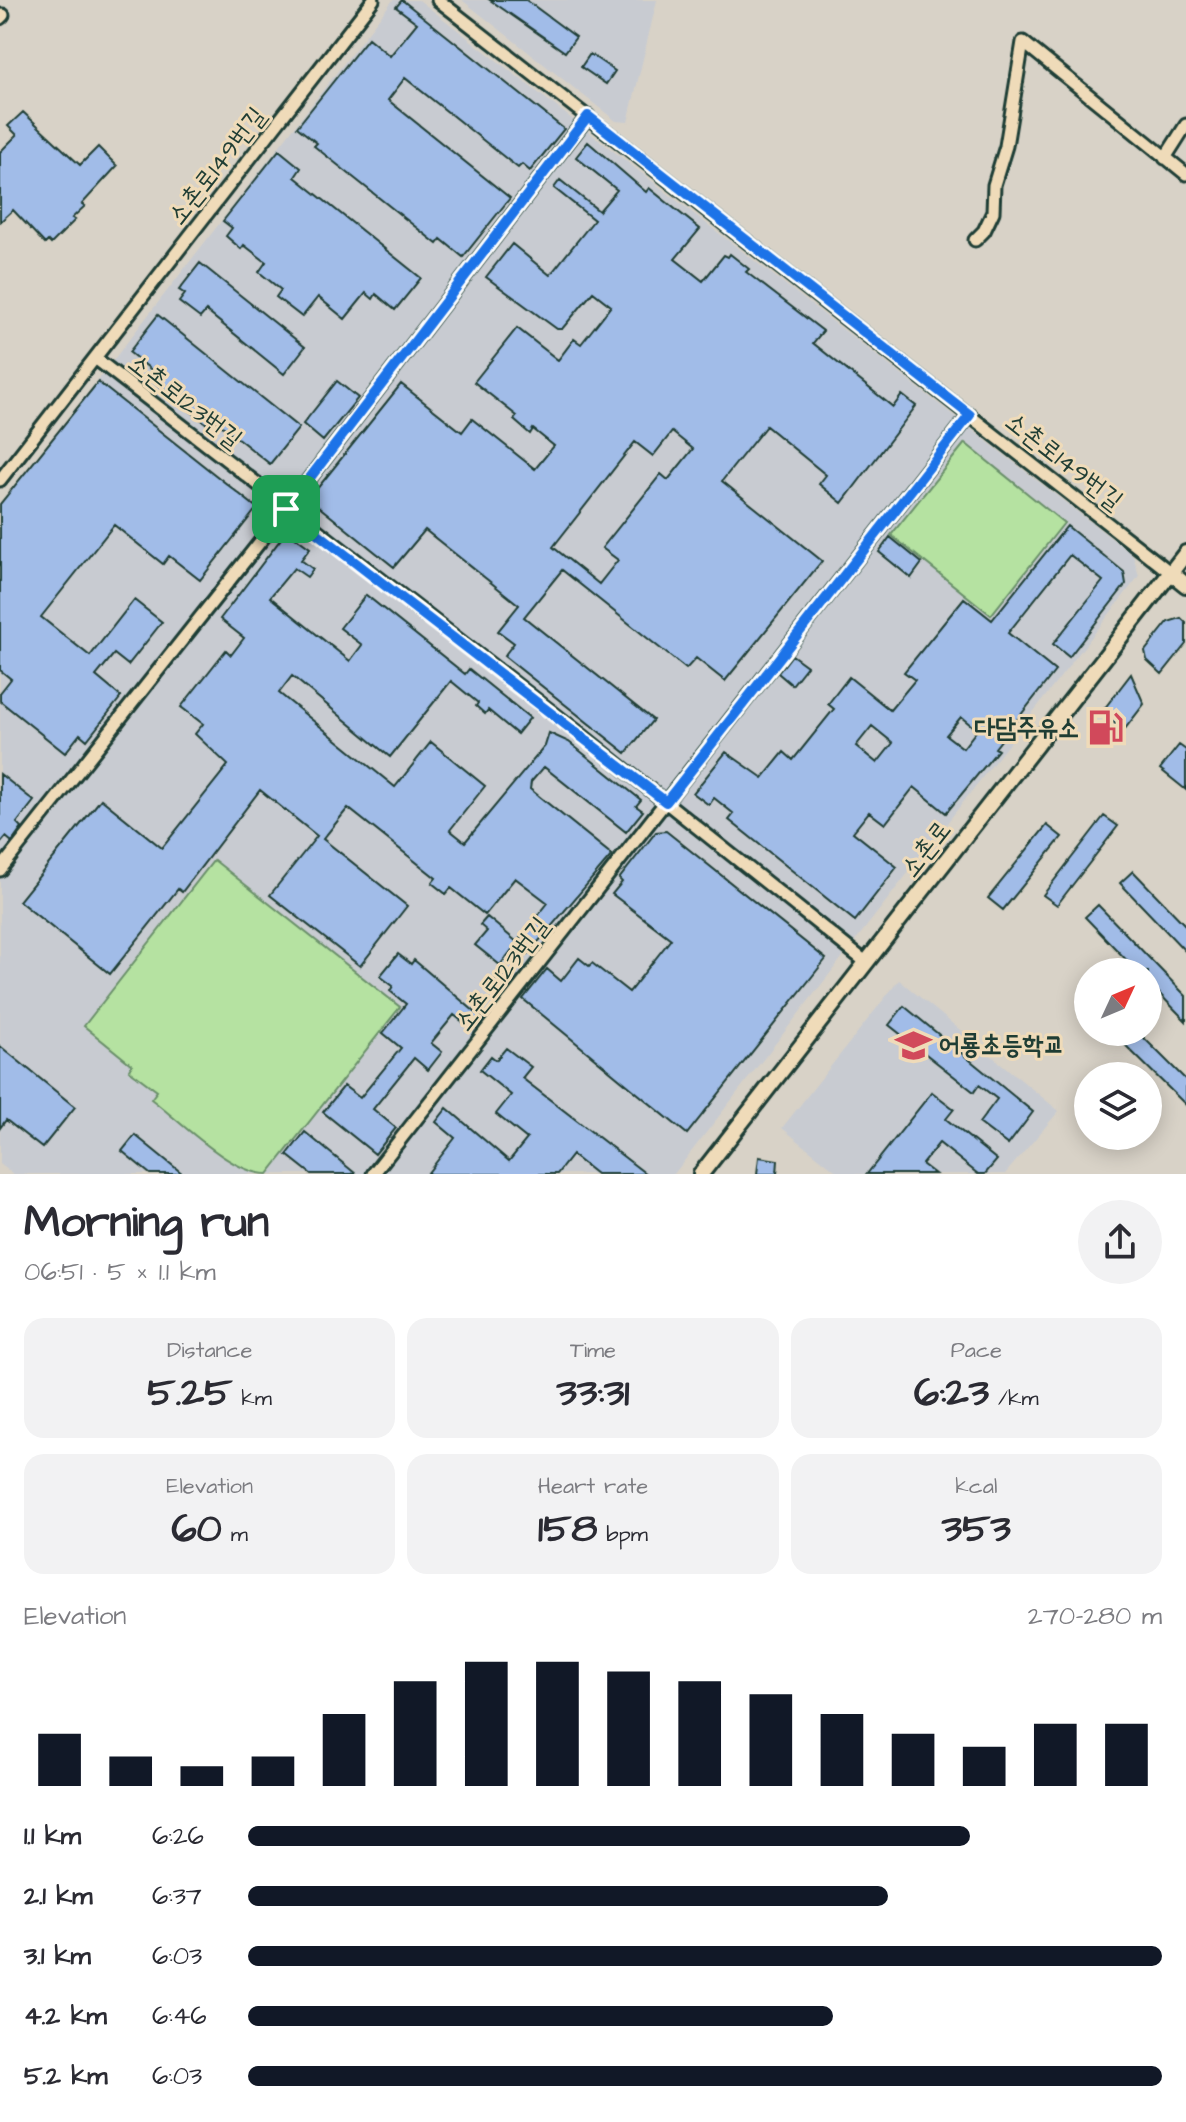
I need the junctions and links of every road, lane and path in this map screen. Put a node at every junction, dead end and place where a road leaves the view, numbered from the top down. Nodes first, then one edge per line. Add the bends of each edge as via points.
1 (373, 0) edge
2 (438, 0) edge
3 (588, 116) junction
4 (1186, 125) edge
5 (1165, 158) junction
6 (1186, 174) edge
7 (975, 240) dead end
8 (95, 358) junction
9 (970, 415) junction
10 (0, 480) edge
11 (286, 509) junction
12 (1186, 553) edge
13 (1171, 573) junction
14 (1186, 585) edge
15 (666, 802) junction
16 (0, 870) edge
17 (867, 963) junction
18 (373, 1174) edge
19 (701, 1174) edge

1 - 8 street, 소촌로149번길
2 - 3 street, 소촌로149번길
3 - 9 street, 소촌로149번길
3 - 11 street
4 - 5 street
5 - 6 street
5 - 7 street via 1023,42 993,212
8 - 10 street, 소촌로149번길
8 - 11 street, 소촌로123번길
9 - 13 street, 소촌로149번길
9 - 15 street, 소촌로123번길
11 - 15 street, 소촌로123번길
11 - 16 street
12 - 13 street, 소촌로
13 - 14 street
13 - 17 street, 소촌로
15 - 17 street, 소촌로123번길
15 - 18 street, 소촌로123번길
17 - 19 street, 소촌로

